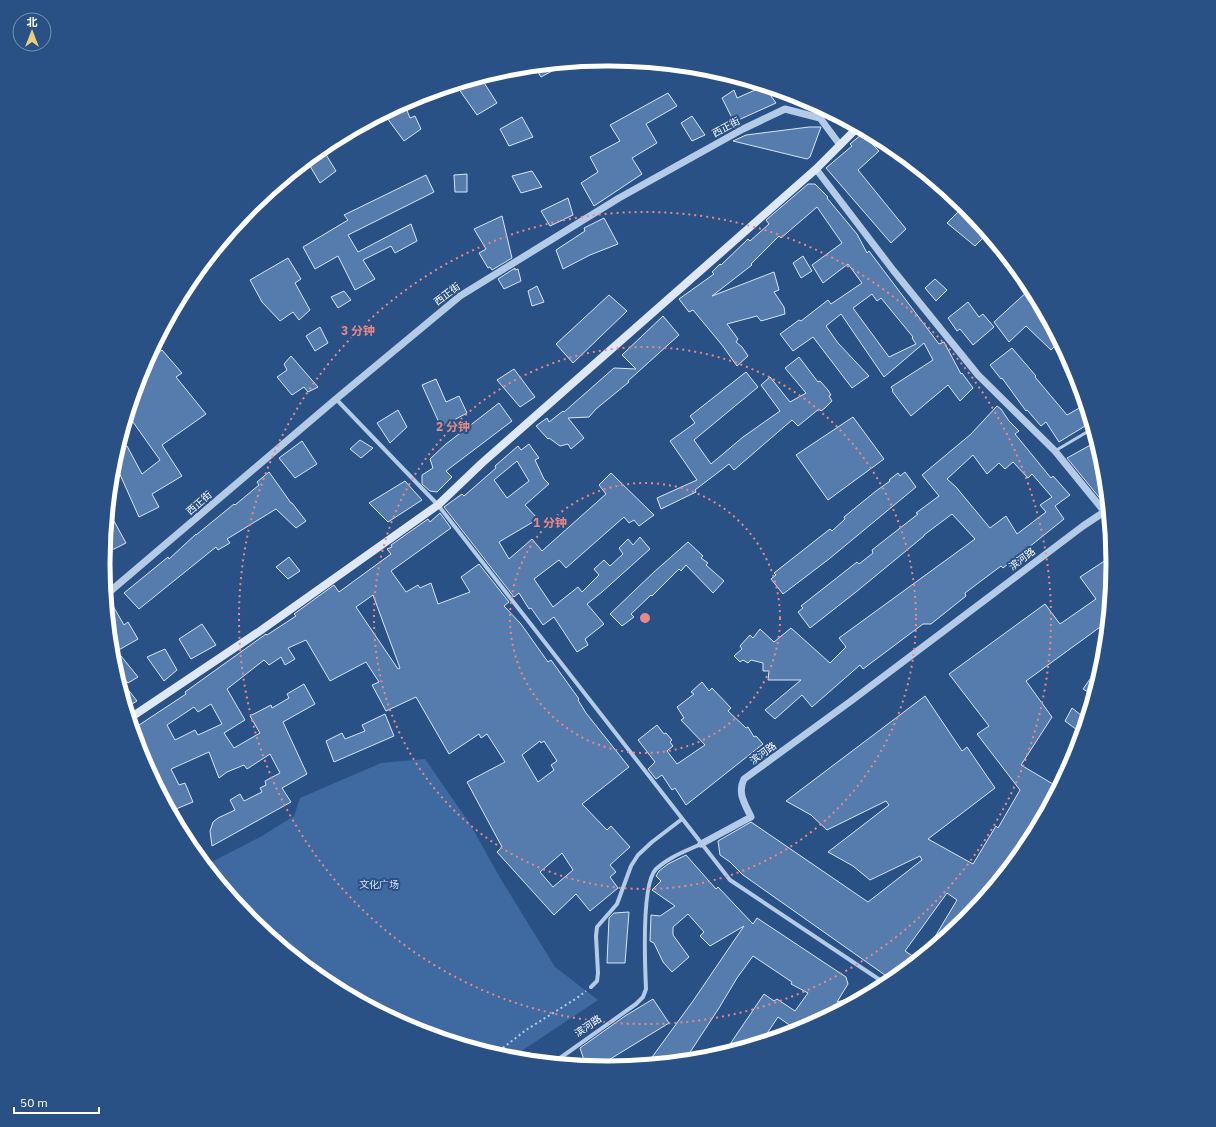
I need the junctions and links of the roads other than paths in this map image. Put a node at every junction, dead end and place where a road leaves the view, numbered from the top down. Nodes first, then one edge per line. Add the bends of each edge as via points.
1 (854, 131) edge
2 (840, 145) junction
3 (816, 169) junction
4 (336, 398) junction
5 (1088, 431) edge
6 (1055, 451) junction
7 (438, 505) junction
8 (1102, 507) edge
9 (1102, 514) edge
10 (112, 590) edge
11 (134, 715) edge
12 (682, 819) junction
13 (701, 844) junction
14 (880, 980) edge
15 (591, 987) road end
16 (558, 1058) edge

1 - 2 main road
2 - 3 main road
2 - 4 street, 西正街 via 820,118 785,109 743,129 620,198 460,296
3 - 6 street via 892,270 978,375
3 - 7 main road
4 - 7 street
4 - 10 street, 西正街
5 - 6 lane
6 - 8 street
7 - 11 main road via 260,631
7 - 12 street
9 - 13 street, 滨河路 via 744,779 741,795 751,817
12 - 13 street
12 - 15 street via 638,855 631,866 617,904 597,927 598,973
13 - 14 street via 730,880
13 - 16 street, 滨河路 via 675,856 656,870 648,886 645,935 646,989 643,997 629,1010

